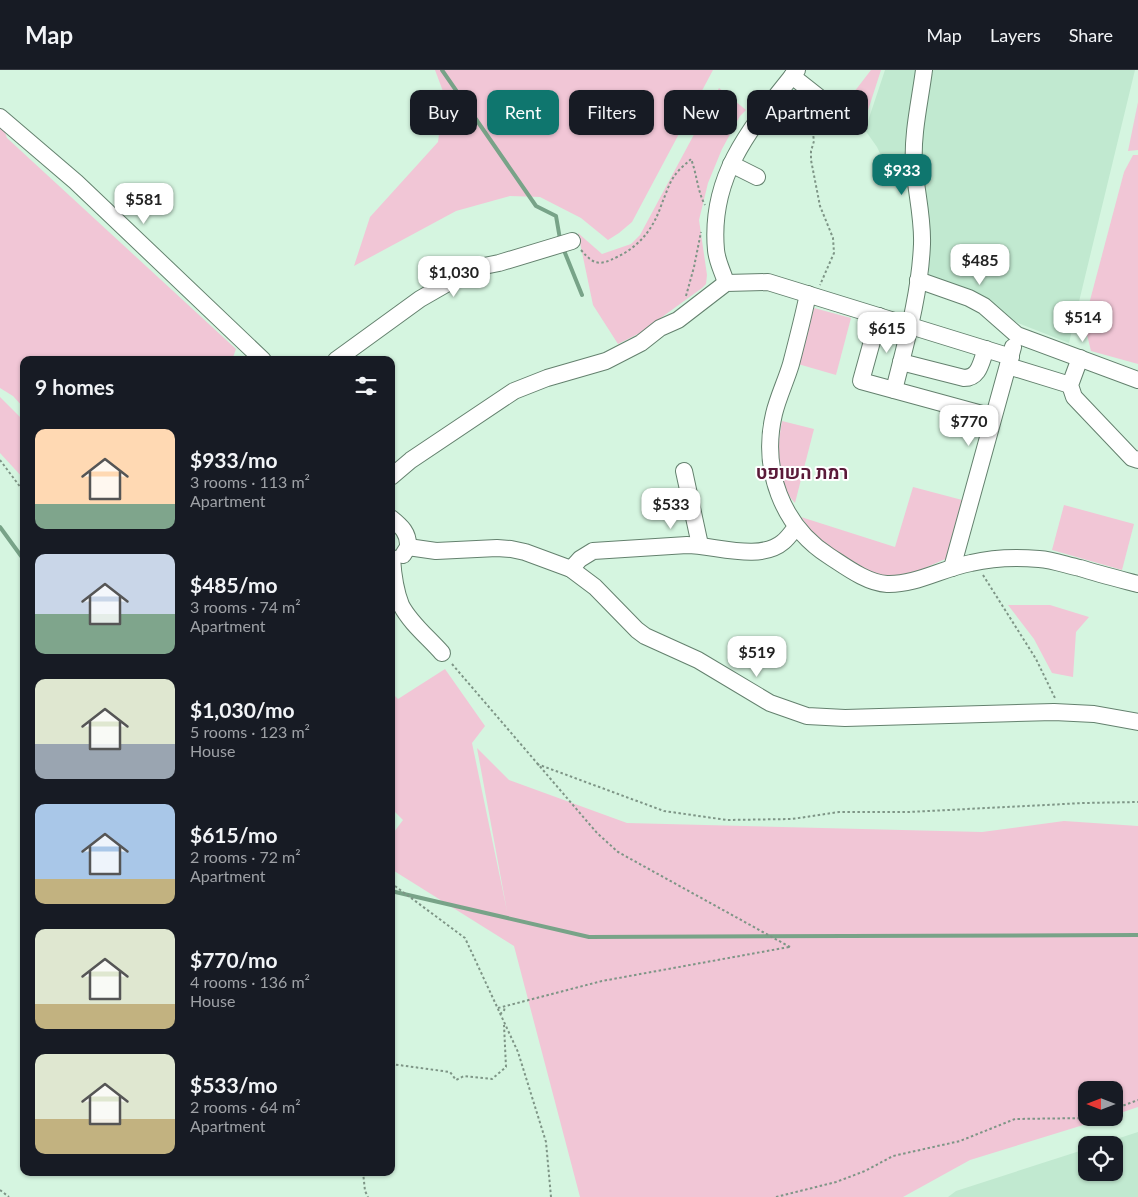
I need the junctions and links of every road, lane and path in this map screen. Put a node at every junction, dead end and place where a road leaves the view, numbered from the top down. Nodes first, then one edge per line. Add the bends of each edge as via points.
1 (924, 70) edge
2 (795, 73) edge
3 (813, 90) edge
4 (0, 117) edge
5 (813, 135) edge
6 (731, 164) junction
7 (757, 177) dead end
8 (708, 199) dead end
9 (702, 224) dead end
10 (572, 241) joint
11 (918, 280) junction
12 (726, 283) junction
13 (812, 295) junction
14 (878, 316) junction
15 (678, 320) junction
16 (911, 325) junction
17 (1017, 335) junction
18 (986, 349) junction
19 (260, 356) edge
20 (342, 356) edge
21 (1080, 358) junction
22 (901, 362) junction
23 (1009, 362) junction
24 (1138, 380) edge
25 (1070, 385) junction
26 (894, 390) junction
27 (993, 417) junction
28 (0, 460) edge
29 (1138, 460) edge
30 (684, 470) dead end
31 (395, 474) edge
32 (20, 487) edge
33 (395, 522) edge
34 (796, 527) junction
35 (700, 545) junction
36 (408, 547) junction
37 (395, 557) edge
38 (977, 562) junction
39 (952, 568) junction
40 (571, 569) junction
41 (395, 583) edge
42 (1138, 584) edge
43 (442, 653) joint
44 (1061, 712) junction
45 (1138, 722) edge
46 (537, 764) junction
47 (1138, 802) edge
48 (395, 886) edge
49 (505, 1006) junction
50 (498, 1008) junction
51 (500, 1014) junction
52 (504, 1022) junction
53 (395, 1065) edge
54 (1138, 1100) edge
55 (1123, 1105) edge
56 (1078, 1118) edge
57 (363, 1176) edge
58 (0, 1190) edge
59 (9, 1197) edge
60 (368, 1197) edge
61 (551, 1197) edge
62 (776, 1197) edge

1 - 11 street via 914,146 922,243
2 - 3 street
2 - 6 street via 760,115
4 - 19 street via 76,182
5 - 13 path via 811,160 820,206 833,238 834,253
6 - 7 street
6 - 12 street via 717,216 716,236 716,252
8 - 10 path via 706,207 700,197 691,159 675,175 648,233 630,250 605,264 596,264
9 - 15 path via 694,267
10 - 20 street via 474,268 420,299
11 - 16 street
11 - 17 street via 984,306
12 - 13 street via 768,282
12 - 15 street
13 - 14 street
13 - 34 street via 773,416 771,437 777,490
14 - 16 street
14 - 26 street via 861,381
15 - 31 street via 606,361 514,391
16 - 18 street
16 - 22 street
17 - 21 street
17 - 23 street
18 - 22 street via 978,372 969,378
18 - 23 street
21 - 24 street
21 - 25 street
22 - 26 street
23 - 25 street
23 - 27 street
25 - 29 street via 1074,396 1132,458
26 - 27 street
27 - 39 street
28 - 32 path
30 - 35 street
33 - 36 street via 405,531
34 - 35 street via 783,542 766,550 742,552
34 - 39 street via 827,555 858,574 886,584
35 - 40 street via 593,551
36 - 37 street via 404,554
36 - 40 street via 436,551 511,549
38 - 39 street
38 - 42 street via 1040,559
38 - 44 path via 1036,659
40 - 44 street via 595,587 645,636 698,660 750,692 792,712 822,718 845,718
41 - 43 street via 409,617
43 - 46 path
44 - 45 street
46 - 47 path via 664,811 727,820 792,819 839,812
46 - 49 path via 597,833 618,852 790,947 602,981
48 - 50 path via 465,938
49 - 50 path
49 - 51 path
50 - 51 path
51 - 52 path
52 - 53 path via 506,1068 492,1079 464,1076 456,1080 450,1072
52 - 61 path via 518,1052 546,1142
54 - 55 path
56 - 62 path via 1014,1118 960,1141 893,1156 836,1182
57 - 60 path
58 - 59 path

